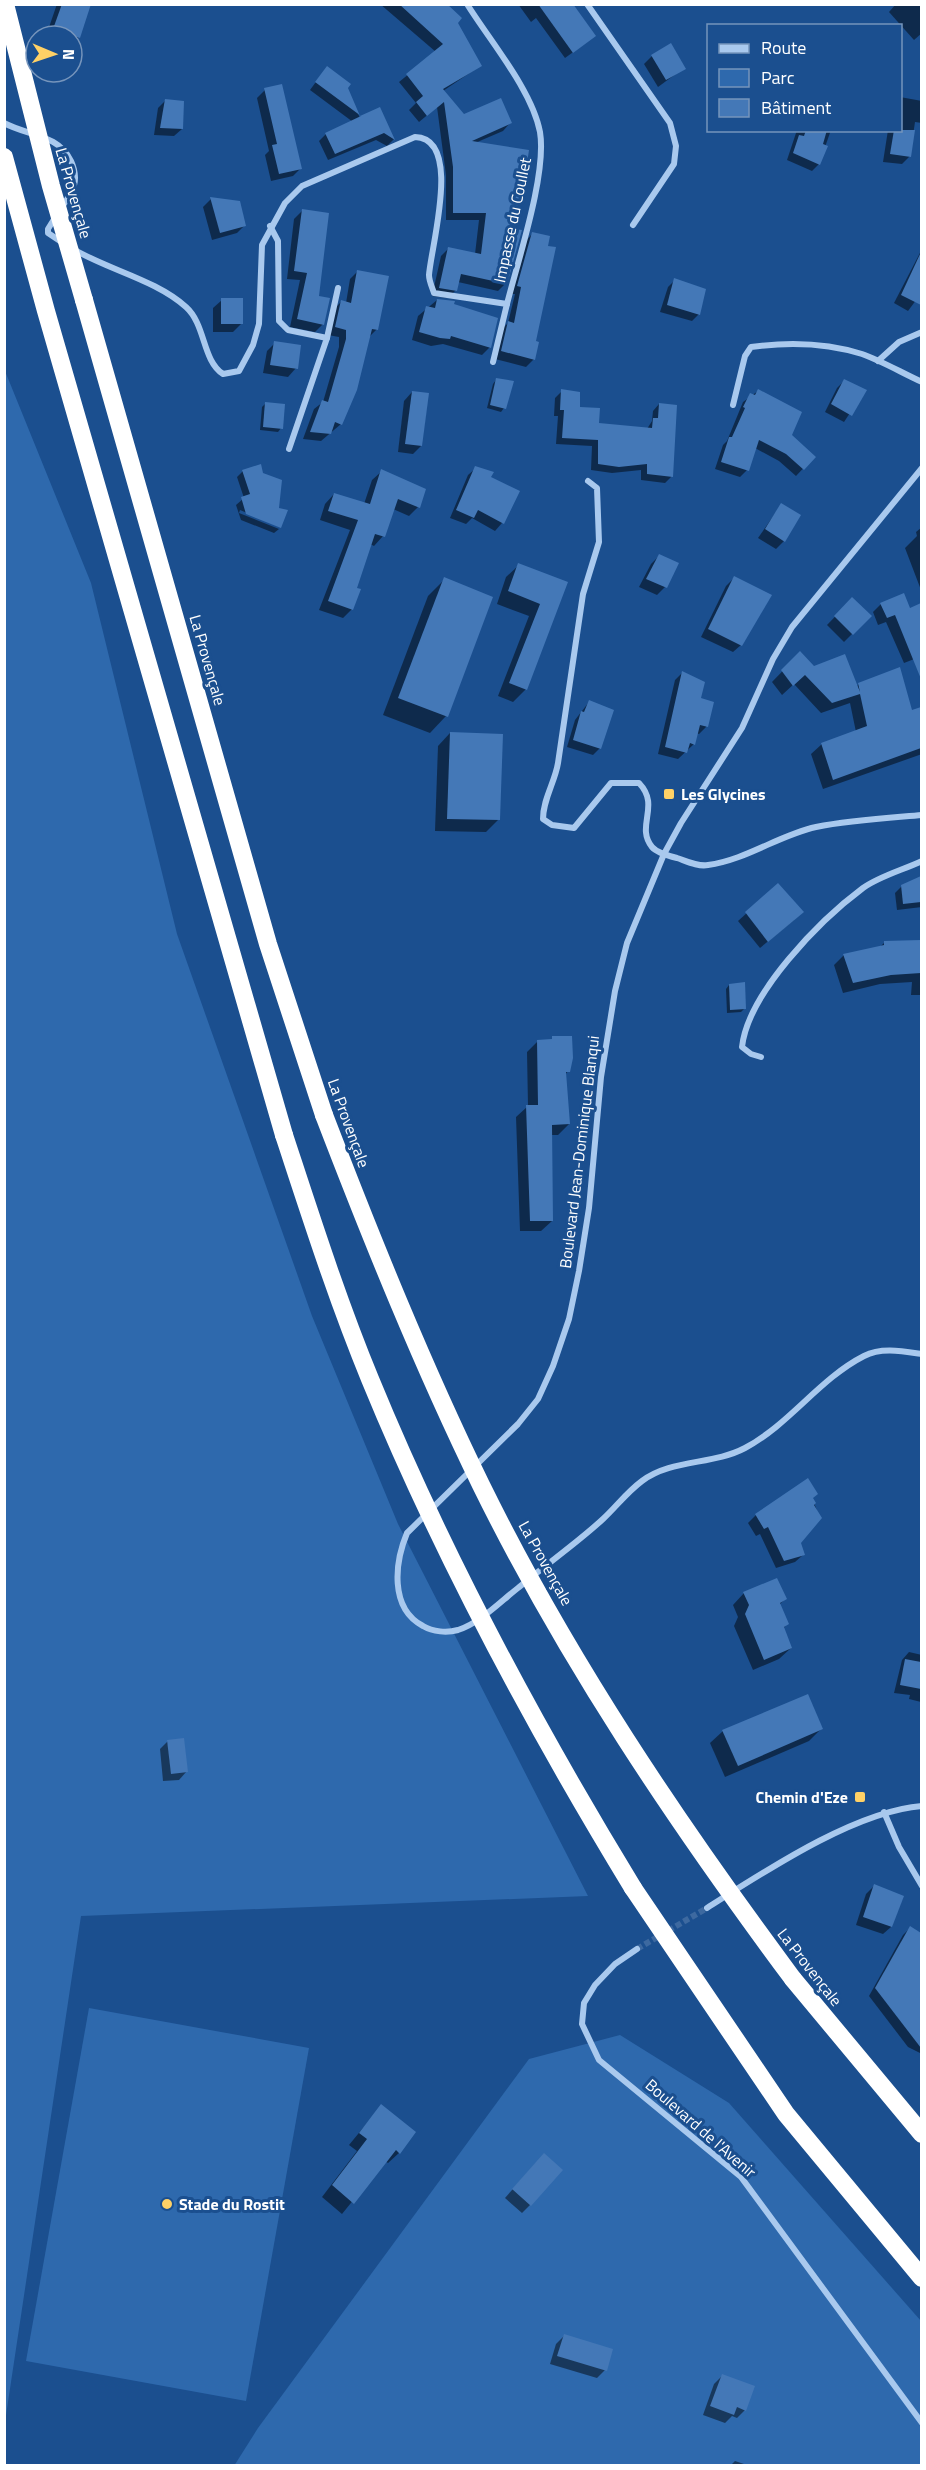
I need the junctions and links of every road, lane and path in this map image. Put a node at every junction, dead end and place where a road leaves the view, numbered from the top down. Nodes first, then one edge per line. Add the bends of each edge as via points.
1 (5, 4) edge
2 (467, 4) edge
3 (587, 4) edge
4 (6, 126) edge
5 (4, 157) edge
6 (633, 225) dead end
7 (270, 226) junction
8 (338, 288) dead end
9 (507, 304) junction
10 (921, 332) edge
11 (327, 338) junction
12 (493, 362) dead end
13 (878, 362) junction
14 (921, 381) edge
15 (733, 405) dead end
16 (289, 448) dead end
17 (921, 468) edge
18 (588, 481) dead end
19 (921, 815) edge
20 (664, 854) junction
21 (921, 861) edge
22 (761, 1058) dead end
23 (921, 1354) edge
24 (921, 1806) edge
25 (884, 1812) junction
26 (921, 1886) edge
27 (707, 1908) tunnel mouth
28 (637, 1949) tunnel mouth
29 (921, 2134) edge
30 (921, 2278) edge
31 (921, 2423) edge

1 - 29 highway, La Provençale, bridge via 51,186 268,944 324,1115 396,1299 482,1486 655,1785 793,1979
2 - 9 street, Impasse du Coullet via 527,96 540,132 541,166
3 - 6 street via 670,123 676,146 674,164
4 - 7 street, Impasse du Coullet via 58,144 73,166 75,189 48,229 51,237 100,265 154,287 187,308 204,337 213,368 223,374 239,371 253,345 259,324 262,245
5 - 30 highway, bridge via 284,1135 361,1356 414,1482 507,1672 633,1888 786,2114
7 - 9 street, Impasse du Coullet via 302,186 415,137 425,137 434,143 441,166 439,221 429,277 434,293
7 - 11 street via 278,241 279,321 288,330
8 - 11 street
9 - 12 street
10 - 13 street via 899,342
11 - 16 street
13 - 14 street
13 - 15 street via 862,354 814,345 751,347 745,356
17 - 20 street, Boulevard Jean-Dominique Blanqui via 792,627 742,728
18 - 20 street via 597,488 599,542 583,594 557,771 543,808 543,819 552,825 574,828 611,783 639,783 647,791 650,805 646,836 652,848
19 - 20 street via 814,827 706,866
20 - 23 street, Boulevard Jean-Dominique Blanqui via 627,943 615,991 579,1271 569,1319 553,1366 538,1399 518,1424 407,1533 397,1578 404,1608 429,1630 459,1630 496,1606 585,1534 644,1479 744,1449 838,1372 864,1356 878,1351
21 - 22 street via 865,887 822,922 774,978 744,1029 742,1047
24 - 25 street
25 - 26 street
25 - 27 street via 754,1878
28 - 31 street, Boulevard de l'Avenir via 602,1978 584,2003 582,2024 599,2060 741,2177

